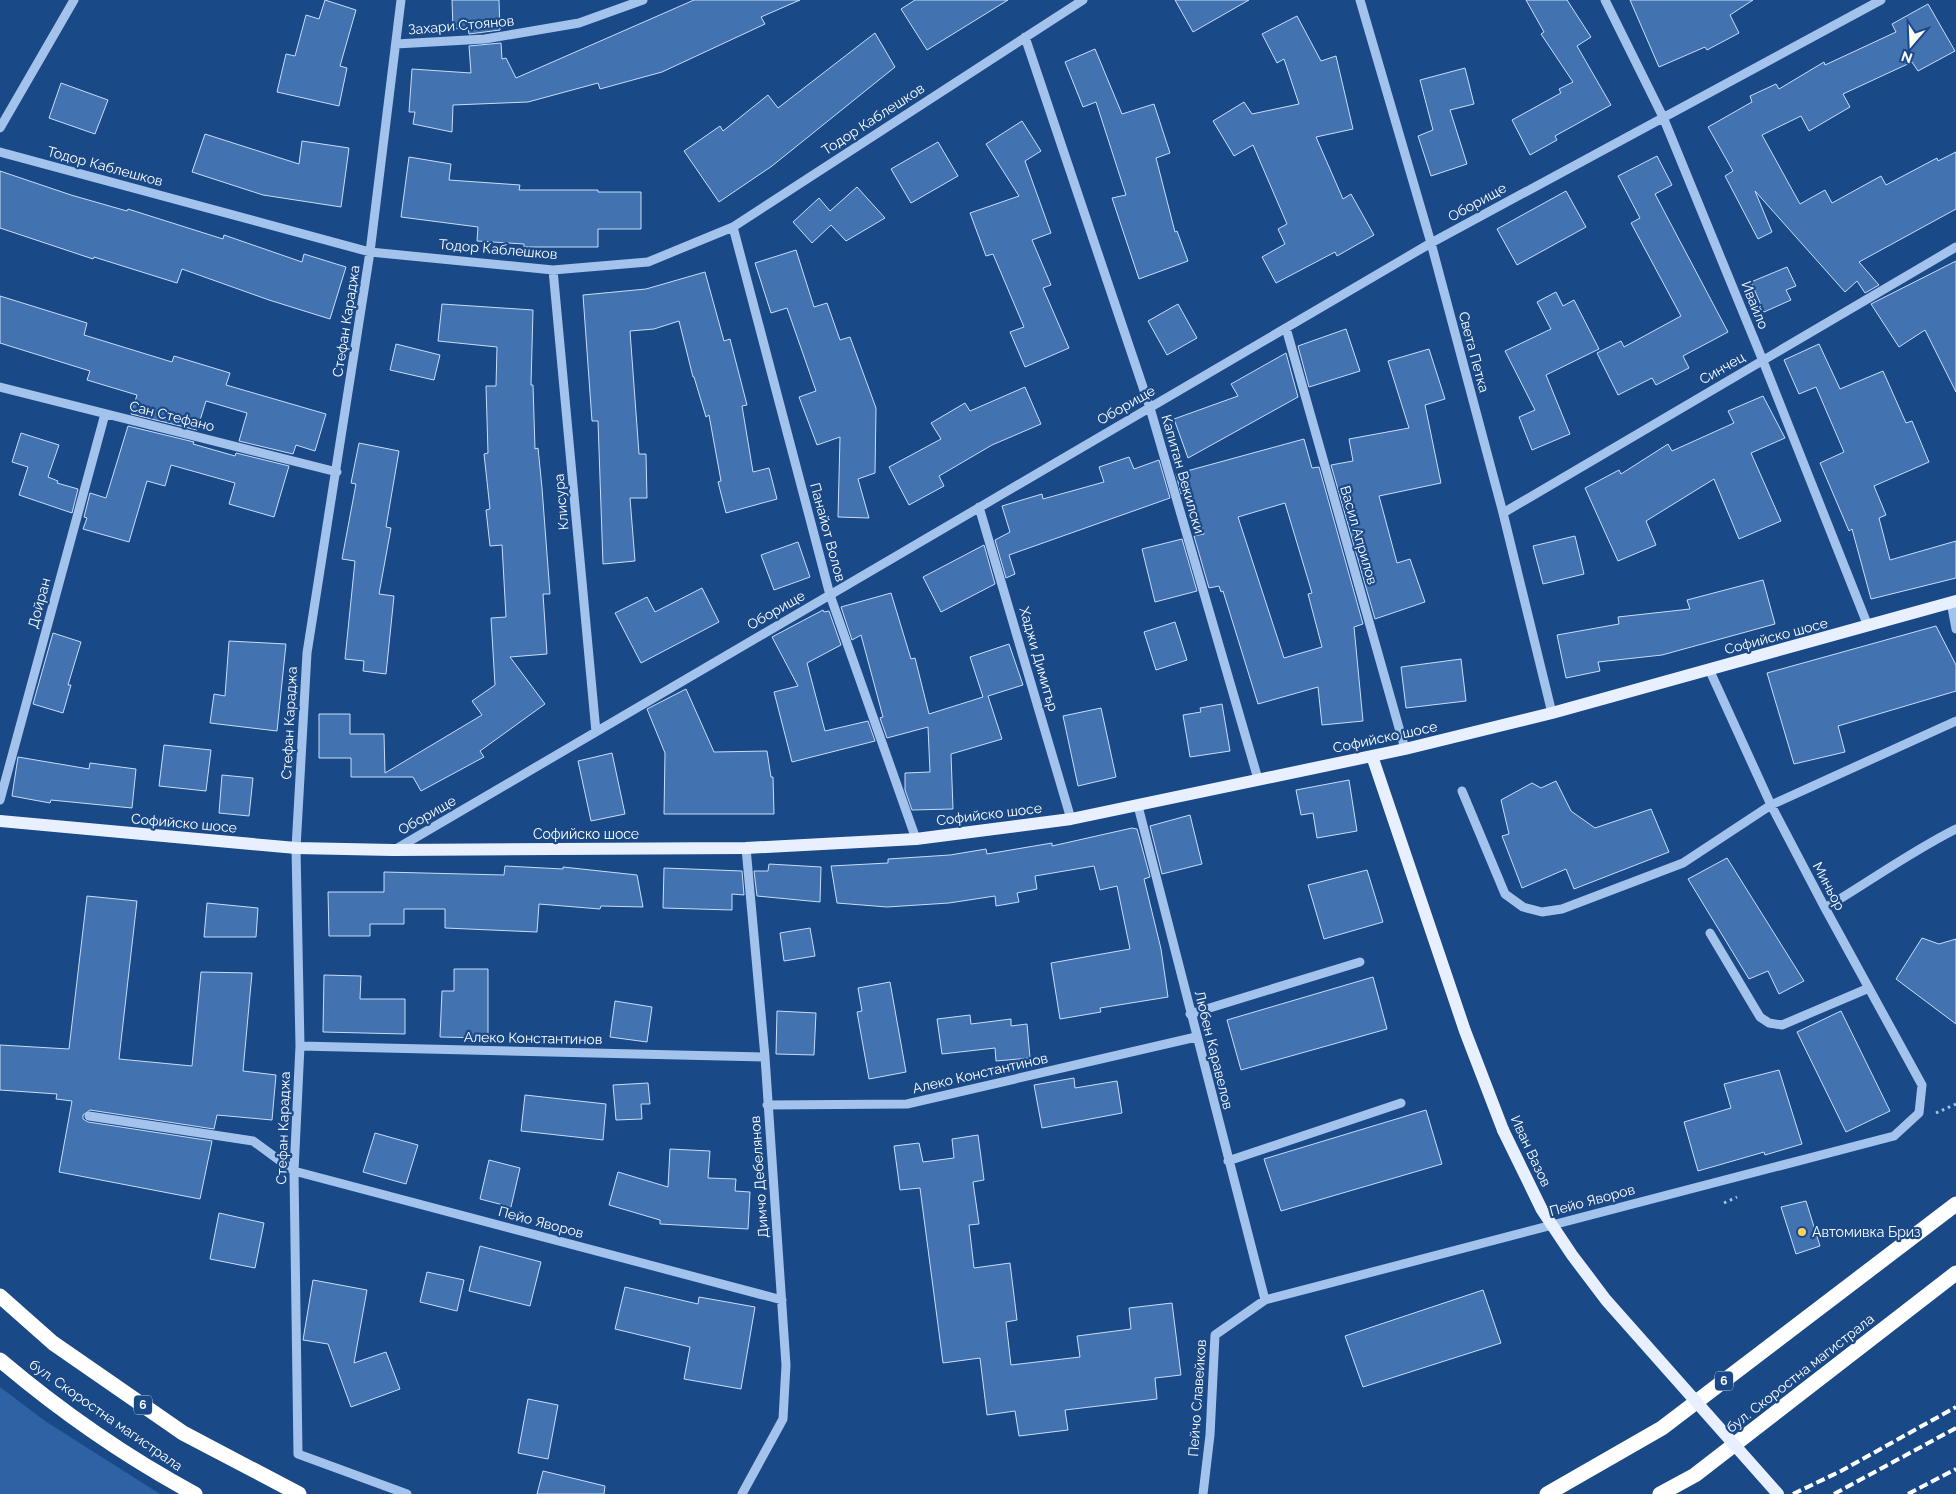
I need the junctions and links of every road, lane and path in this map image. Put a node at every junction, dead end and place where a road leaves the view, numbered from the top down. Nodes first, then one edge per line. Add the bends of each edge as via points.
1 (74, 0) edge
2 (401, 0) edge
3 (643, 0) edge
4 (1083, 0) edge
5 (1360, 0) edge
6 (1605, 0) edge
7 (1881, 0) edge
8 (1025, 37) junction
9 (396, 44) junction
10 (1663, 116) junction
11 (0, 128) edge
12 (0, 152) edge
13 (733, 227) junction
14 (1431, 242) junction
15 (1956, 247) edge
16 (370, 252) junction
17 (553, 270) junction
18 (1286, 328) junction
19 (1763, 360) junction
20 (0, 387) edge
21 (1150, 408) junction
22 (105, 414) junction
23 (337, 472) junction
24 (980, 507) junction
25 (1503, 513) junction
26 (830, 595) junction
27 (1953, 601) edge
28 (1868, 626) junction
29 (1956, 629) edge
30 (1710, 669) junction
31 (1552, 713) junction
32 (1956, 721) edge
33 (596, 732) junction
34 (1406, 749) junction
35 (1372, 756) junction
36 (1258, 779) junction
37 (1462, 791) dead end
38 (0, 800) edge
39 (1771, 804) junction
40 (1138, 806) junction
41 (1072, 819) junction
42 (0, 821) edge
43 (1956, 829) edge
44 (916, 839) junction
45 (296, 848) junction
46 (746, 848) junction
47 (393, 850) junction
48 (1825, 908) junction
49 (1710, 933) dead end
50 (1360, 962) dead end
51 (1869, 988) junction
52 (1190, 1014) junction
53 (1196, 1037) junction
54 (300, 1046) junction
55 (766, 1057) junction
56 (1401, 1103) dead end
57 (767, 1105) junction
58 (1919, 1113) joint
59 (89, 1116) dead end
60 (1228, 1161) junction
61 (294, 1171) junction
62 (1956, 1204) edge
63 (1956, 1273) edge
64 (0, 1296) edge
65 (782, 1300) junction
66 (1265, 1300) junction
67 (0, 1360) edge
68 (195, 1494) edge
69 (299, 1494) edge
70 (407, 1494) edge
71 (742, 1494) edge
72 (1203, 1494) edge
73 (1547, 1494) edge
74 (1660, 1494) edge
75 (1778, 1494) edge

1 - 11 street
2 - 9 street, Стефан Караджа
3 - 9 street, Захари Стоянов via 579,23 485,39
4 - 8 street, Тодор Каблешков
5 - 14 street, Света Петка
6 - 10 street, Ивайло
7 - 10 street, Оборище
8 - 13 street, Тодор Каблешков
8 - 21 street, Капитан Векилски
9 - 16 street, Стефан Караджа
10 - 14 street, Оборище
10 - 19 street, Ивайло
12 - 16 street, Тодор Каблешков
13 - 17 street, Тодор Каблешков via 648,262
13 - 26 street, Панайот Волов
14 - 18 street, Оборище
14 - 25 street, Света Петка
15 - 19 street, Синчец
16 - 17 street, Тодор Каблешков
16 - 23 street, Стефан Караджа
17 - 33 street, Клисура
18 - 21 street, Оборище
18 - 34 street, Васил Априлов
19 - 25 street, Синчец
19 - 28 street, Ивайло
20 - 22 street, Сан Стефано
21 - 24 street, Оборище
21 - 36 street, Капитан Векилски
22 - 23 street, Сан Стефано
22 - 38 street, Дойран
23 - 45 street, Стефан Караджа via 307,653
24 - 26 street, Оборище
24 - 41 street, Хаджи Димитър
25 - 31 street, Света Петка
26 - 33 street, Оборище
26 - 44 street, Панайот Волов
27 - 28 main road, Софийско шосе
27 - 29 street
28 - 30 main road, Софийско шосе
30 - 31 main road, Софийско шосе
30 - 39 street, Миньор
31 - 34 main road, Софийско шосе
32 - 39 street
33 - 47 street, Оборище
34 - 35 main road, Софийско шосе
35 - 36 main road, Софийско шосе
35 - 75 main road, Иван Вазов, bridge via 1465,1031 1503,1130 1542,1210 1606,1300
36 - 40 main road, Софийско шосе
37 - 39 street via 1505,894 1523,907 1542,912 1562,909 1684,863
39 - 48 street, Миньор
40 - 41 main road, Софийско шосе
40 - 52 street, Любен Каравелов
41 - 44 main road, Софийско шосе
42 - 45 main road, Софийско шосе
43 - 48 street via 1912,852
44 - 46 main road, Софийско шосе
45 - 47 main road, Софийско шосе
45 - 54 street, Стефан Караджа
46 - 47 main road, Софийско шосе
46 - 55 street, Димчо Дебелянов
48 - 51 street, Миньор
49 - 51 street via 1760,1017 1768,1024 1782,1025
50 - 52 street
51 - 58 street, Миньор via 1922,1085
52 - 53 street, Любен Каравелов
53 - 57 street, Алеко Константинов via 908,1104
53 - 60 street, Любен Каравелов
54 - 55 street, Алеко Константинов
54 - 61 street, Стефан Караджа
55 - 57 street, Димчо Дебелянов
56 - 60 street
57 - 65 street, Димчо Дебелянов
58 - 66 street, Пейо Яворов via 1894,1136
59 - 61 street via 253,1141
60 - 66 street, Любен Каравелов
61 - 65 street, Пейо Яворов
61 - 70 street, Стефан Караджа via 298,1454
62 - 73 highway, 6 via 1662,1428
63 - 74 highway, бул. Скоростна магистрала via 1695,1475
64 - 69 highway, бул. Скоростна магистрала / 6 via 53,1343 183,1433
65 - 71 street, Димчо Дебелянов via 786,1365 783,1418
66 - 72 street, Пейчо Славейков via 1215,1335 1210,1435
67 - 68 highway, бул. Скоростна магистрала via 26,1382 156,1473

